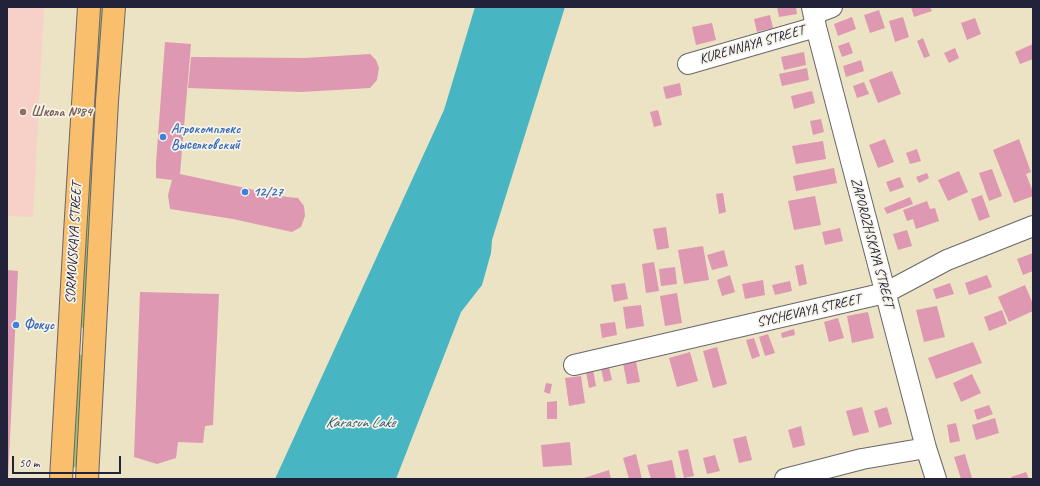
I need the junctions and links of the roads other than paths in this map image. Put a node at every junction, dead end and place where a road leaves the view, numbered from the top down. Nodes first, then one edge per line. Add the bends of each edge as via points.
1 (89, 7) edge
2 (114, 7) edge
3 (832, 7) edge
4 (814, 16) edge
5 (688, 64) dead end
6 (83, 100) junction
7 (107, 101) junction
8 (1033, 226) edge
9 (885, 293) junction
10 (574, 365) dead end
11 (926, 448) junction
12 (61, 479) edge
13 (86, 479) edge
14 (785, 479) edge
15 (936, 479) edge

1 - 6 main road, SORMOVSKAYA STREET
2 - 7 main road, SORMOVSKAYA STREET
3 - 4 street, KURENNAYA STREET
4 - 5 street, KURENNAYA STREET
4 - 9 street, ZAPOROZHSKAYA STREET
6 - 7 main road
6 - 12 main road, SORMOVSKAYA STREET
7 - 13 main road, SORMOVSKAYA STREET
8 - 9 street, SYCHEVAYA STREET via 947,260
9 - 10 street, SYCHEVAYA STREET
9 - 11 street, ZAPOROZHSKAYA STREET
11 - 14 street via 862,459
11 - 15 street, ZAPOROZHSKAYA STREET

